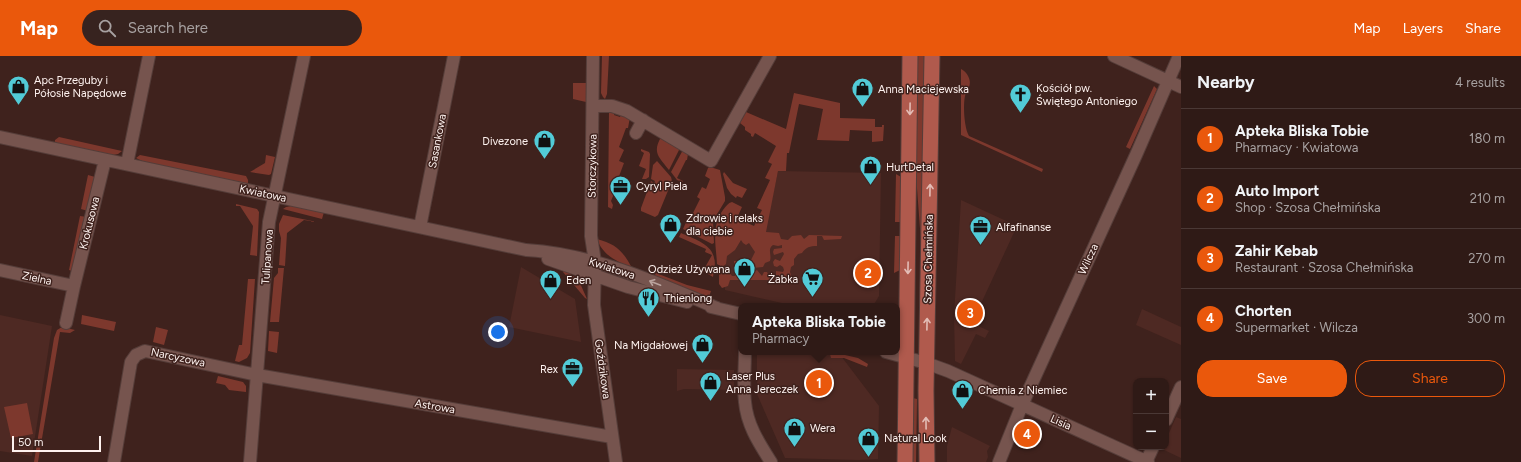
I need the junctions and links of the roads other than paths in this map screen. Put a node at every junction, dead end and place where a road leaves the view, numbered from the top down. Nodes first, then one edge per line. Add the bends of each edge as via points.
1 (149, 56) edge
2 (304, 56) edge
3 (454, 56) edge
4 (593, 56) edge
5 (770, 56) edge
6 (910, 56) edge
7 (932, 56) edge
8 (1114, 56) edge
9 (1179, 56) edge
10 (1168, 81) junction
11 (1181, 87) edge
12 (593, 106) junction
13 (643, 120) junction
14 (636, 133) dead end
15 (0, 137) edge
16 (105, 160) junction
17 (126, 164) junction
18 (275, 196) junction
19 (420, 227) junction
20 (526, 250) junction
21 (595, 262) junction
22 (0, 270) edge
23 (595, 276) junction
24 (74, 286) junction
25 (717, 308) junction
26 (738, 313) edge
27 (66, 323) dead end
28 (746, 355) edge
29 (898, 355) edge
30 (906, 357) junction
31 (926, 363) junction
32 (257, 375) junction
33 (1181, 387) edge
34 (1022, 405) junction
35 (1169, 414) edge
36 (612, 437) junction
37 (1152, 450) edge
38 (114, 462) edge
39 (250, 462) edge
40 (616, 462) edge
41 (771, 462) edge
42 (905, 462) edge
43 (927, 462) edge
44 (999, 462) edge
45 (1147, 462) edge

1 - 17 street
2 - 18 street, Tulipanowa
3 - 19 street, Sasankowa
4 - 12 street, Storczykowa
5 - 13 street via 711,161
6 -> 30 main road, Szosa Chełmińska
31 -> 7 main road, Szosa Chełmińska
8 - 10 street
9 - 10 street, Wilcza
10 - 11 street
10 - 34 street, Wilcza
12 - 13 street via 620,108
12 - 21 street, Storczykowa via 591,236
13 - 14 street
15 - 16 street, Kwiatowa
16 - 17 street, Kwiatowa
16 - 24 street, Krokusowa
17 - 18 street, Kwiatowa
18 - 19 street, Kwiatowa
18 - 32 street, Tulipanowa via 269,222
19 - 20 street, Kwiatowa
20 - 21 street, Kwiatowa
20 - 23 street, Kwiatowa
21 - 23 street, Storczykowa
25 -> 21 street, Kwiatowa
22 - 24 street, Zielna
23 - 25 street, Kwiatowa
23 - 36 street, Goździkowa via 594,305
24 - 27 street, Krokusowa
25 - 26 street, Kwiatowa
28 - 41 street via 744,393 748,417 756,438
29 - 30 street
30 - 31 street, Lisia
30 - 42 main road, Szosa Chełmińska
31 - 34 street, Lisia
43 -> 31 main road, Szosa Chełmińska
32 - 36 street, Astrowa
32 - 38 street, Narcyzowa via 151,351 138,354 130,364
32 - 39 street, Tulipanowa
33 - 35 street
34 - 44 street, Wilcza
34 - 45 street, Lisia
36 - 40 street, Goździkowa
37 - 45 street

